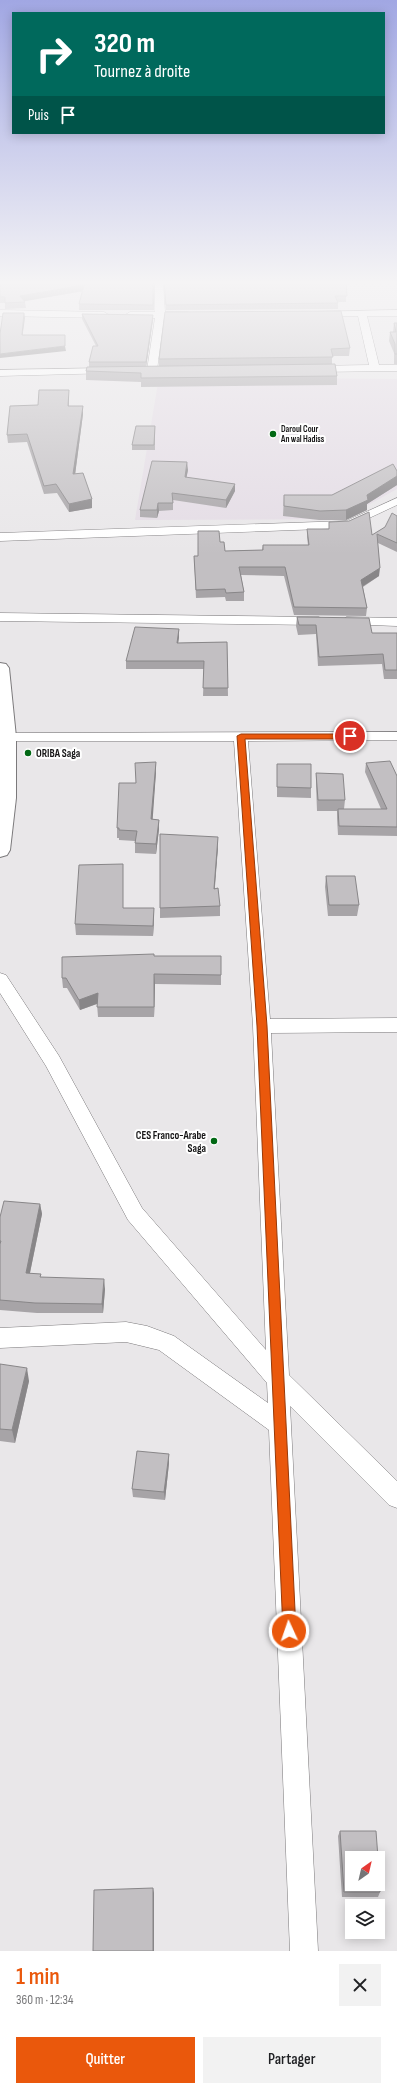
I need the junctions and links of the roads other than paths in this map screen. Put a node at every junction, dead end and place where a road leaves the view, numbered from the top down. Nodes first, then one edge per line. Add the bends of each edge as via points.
1 (55, 372) edge
2 (0, 373) edge
3 (397, 501) edge
4 (0, 536) edge
5 (0, 617) edge
6 (397, 622) edge
7 (0, 668) edge
8 (241, 736) junction
9 (397, 736) edge
10 (7, 737) junction
11 (0, 850) edge
12 (0, 978) edge
13 (397, 1025) edge
14 (262, 1026) junction
15 (0, 1338) edge
16 (277, 1378) junction
17 (280, 1424) junction
18 (397, 1497) edge
19 (304, 1951) edge

1 - 2 street
3 - 4 street via 348,524
5 - 6 street
7 - 10 main road
8 - 9 street
8 - 10 street
8 - 14 street
10 - 11 main road via 6,798
12 - 16 street via 54,1061 135,1214
13 - 14 street
14 - 16 street
15 - 17 street via 108,1332 147,1336 166,1343
16 - 17 street
16 - 18 street
17 - 19 street

